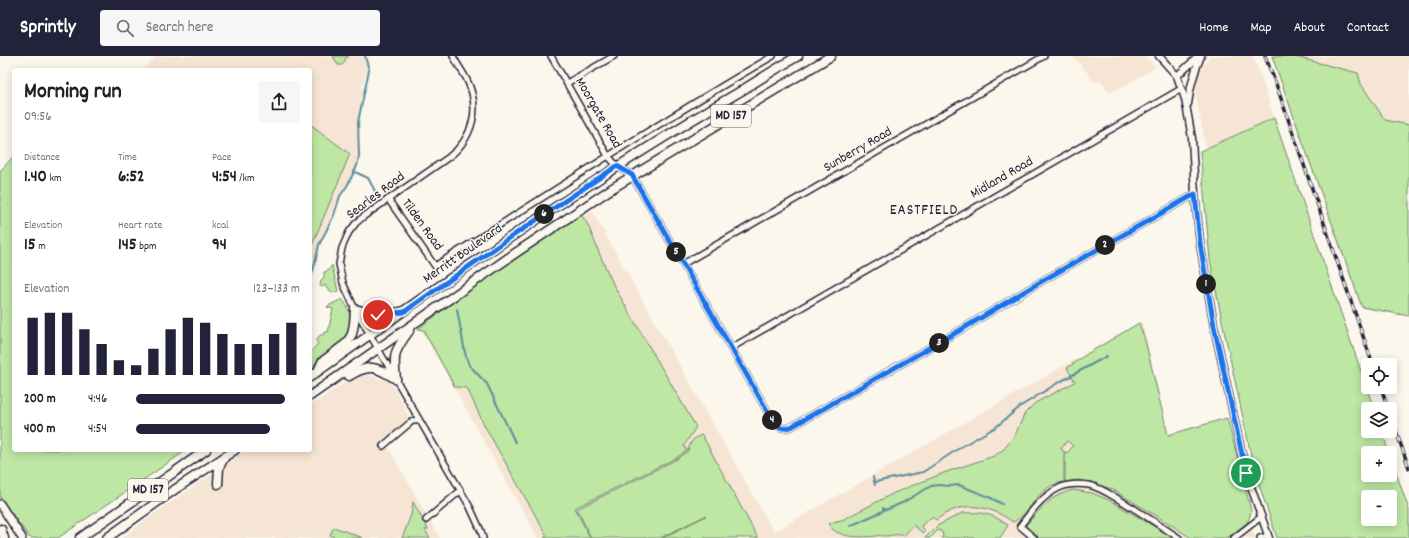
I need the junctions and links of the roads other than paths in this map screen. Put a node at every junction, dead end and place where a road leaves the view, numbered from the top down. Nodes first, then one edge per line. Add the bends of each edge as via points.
1 (453, 56) edge
2 (551, 56) edge
3 (614, 56) edge
4 (773, 56) edge
5 (798, 56) edge
6 (831, 56) edge
7 (1044, 56) edge
8 (1158, 56) edge
9 (1200, 56) edge
10 (1177, 76) junction
11 (567, 83) junction
12 (1182, 89) junction
13 (1187, 110) junction
14 (608, 156) junction
15 (617, 166) junction
16 (632, 175) junction
17 (1195, 194) junction
18 (388, 199) junction
19 (683, 264) junction
20 (435, 266) joint
21 (355, 309) junction
22 (404, 312) junction
23 (412, 325) junction
24 (370, 335) junction
25 (731, 348) junction
26 (378, 349) junction
27 (317, 372) junction
28 (312, 376) edge
29 (396, 379) junction
30 (312, 395) edge
31 (312, 401) edge
32 (418, 419) junction
33 (383, 446) dead end
34 (203, 452) edge
35 (232, 452) edge
36 (224, 458) junction
37 (218, 484) dead end
38 (460, 491) junction
39 (0, 504) edge
40 (1261, 517) junction
41 (426, 520) dead end
42 (0, 529) edge
43 (1268, 537) edge
44 (5, 538) edge
45 (22, 538) edge
46 (80, 538) edge
47 (107, 538) edge
48 (483, 538) edge
49 (1034, 538) edge
50 (1179, 538) edge
51 (1234, 538) edge
52 (1260, 538) edge

1 - 18 street, Searles Road via 467,79 474,102 469,134 456,151
2 - 11 street, Moorgate Road
3 - 11 street
4 - 14 street, Merritt Boulevard
5 - 15 main road, Merritt Boulevard / MD 157
6 - 16 main road, Merritt Boulevard / MD 157
7 - 19 street, Sunberry Road
8 - 10 street
9 - 10 street
9 - 13 street via 1190,88
10 - 12 street
11 - 14 street, Moorgate Road
12 - 13 street
12 - 25 street, Midland Road
13 - 17 street via 1192,138
14 - 15 street, Moorgate Road
14 - 20 street, Merritt Boulevard
15 - 16 street, Moorgate Road
15 - 22 main road, Merritt Boulevard / MD 157
16 - 19 street
16 - 23 main road, Merritt Boulevard / MD 157
17 - 25 street via 791,427 778,427 773,421
17 - 40 street via 1200,243 1214,326 1246,473
18 - 20 street, Tilden Road
18 - 21 street, Searles Road via 356,223 342,248 340,275
19 - 25 street
21 - 22 main road via 378,315
21 - 24 street, Searles Road
21 - 27 main road via 353,329 347,343 322,362
22 - 24 main road, Merritt Boulevard / MD 157
23 - 26 main road, Merritt Boulevard / MD 157
23 - 29 main road via 397,348 394,358
24 - 26 street, Searles Road
24 - 27 main road, Merritt Boulevard / MD 157
26 - 29 street, Searles Road
26 - 30 main road, Merritt Boulevard / MD 157
27 - 28 main road, Merritt Boulevard / MD 157
29 - 31 main road via 380,370 363,368
29 - 32 street, Searles Road
32 - 33 street
32 - 38 street, Searles Road
34 - 46 main road, MD 157
35 - 36 main road, MD 157
36 - 37 main road via 219,467
36 - 47 main road, MD 157
38 - 41 street
38 - 48 street, Searles Road
39 - 45 main road
40 - 43 street
40 - 51 street
42 - 44 main road
43 - 52 street
49 - 50 street via 1020,526 1049,493 1067,485 1088,485 1097,488

